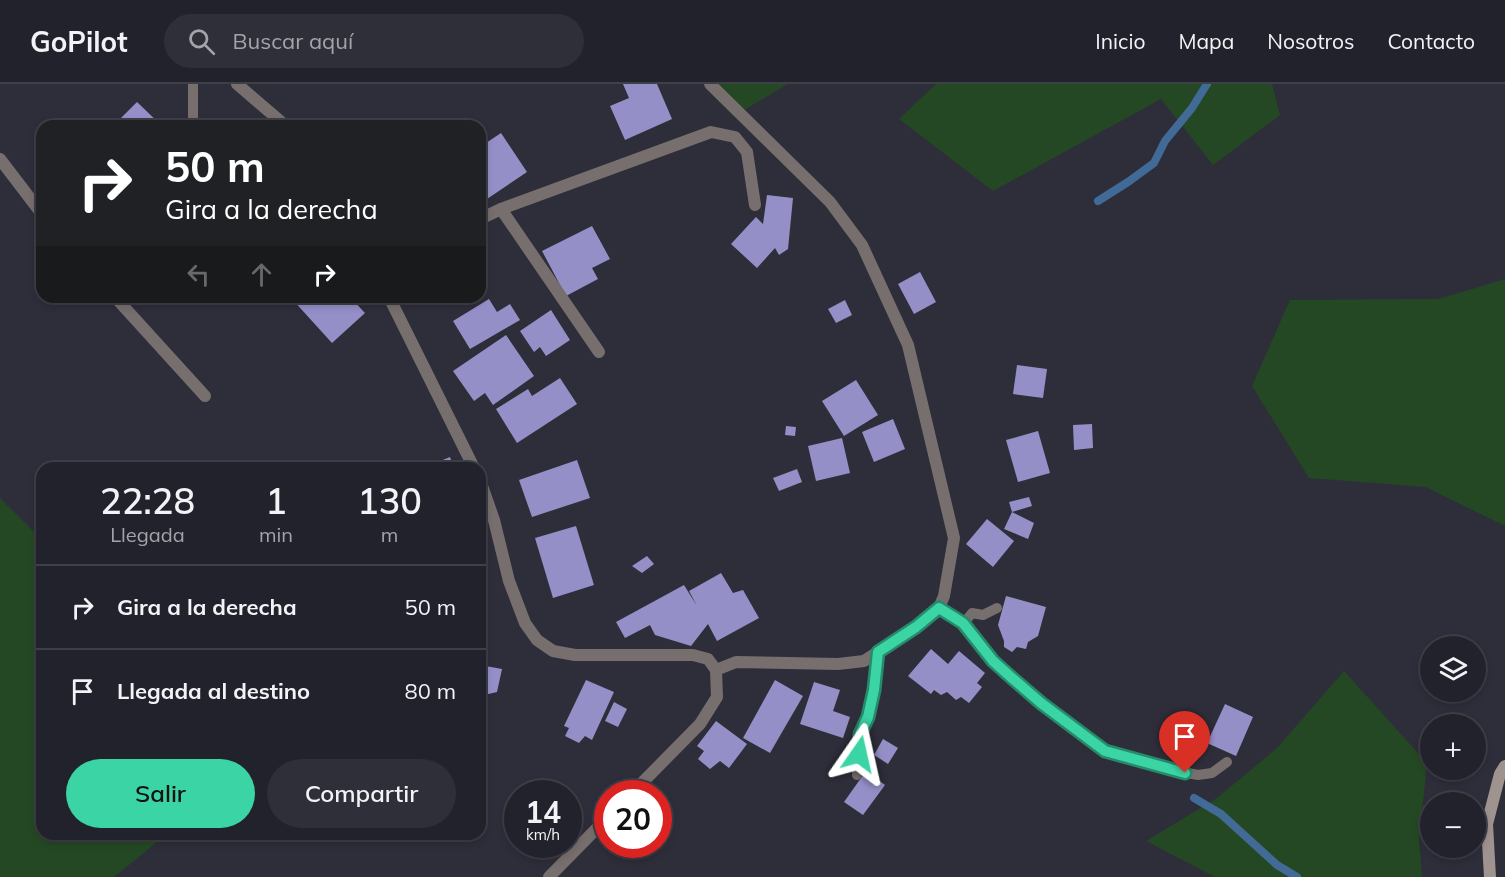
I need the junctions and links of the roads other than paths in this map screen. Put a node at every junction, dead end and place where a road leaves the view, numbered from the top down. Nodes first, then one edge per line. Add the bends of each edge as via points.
1 (193, 84) edge
2 (237, 84) edge
3 (710, 84) edge
4 (193, 120) edge
5 (279, 120) edge
6 (0, 159) edge
7 (755, 205) dead end
8 (36, 206) edge
9 (501, 209) junction
10 (486, 216) edge
11 (120, 303) edge
12 (392, 303) edge
13 (599, 352) dead end
14 (205, 396) dead end
15 (471, 462) edge
16 (486, 497) edge
17 (939, 608) junction
18 (997, 608) dead end
19 (963, 623) junction
20 (878, 652) junction
21 (716, 670) junction
22 (1227, 762) dead end
23 (1505, 766) edge
24 (857, 775) dead end
25 (645, 780) edge
26 (594, 832) edge
27 (549, 877) edge
28 (1490, 877) edge

1 - 4 lane
2 - 5 street
3 - 17 street via 830,202 862,245 908,345 954,538
6 - 8 street
7 - 9 street via 747,152 735,137 711,132
9 - 10 street
9 - 13 street
11 - 14 street
12 - 15 street
16 - 21 street via 509,581 525,623 537,640 553,651 575,655 693,655 708,659
17 - 19 lane
17 - 20 street
18 - 19 lane via 983,615 972,613
19 - 22 lane via 993,661 1105,751 1198,775 1212,773
20 - 21 street via 864,661 838,664 736,662
20 - 24 lane via 874,690 860,734
21 - 25 street via 717,697 700,724
23 - 28 street via 1487,824
26 - 27 street

